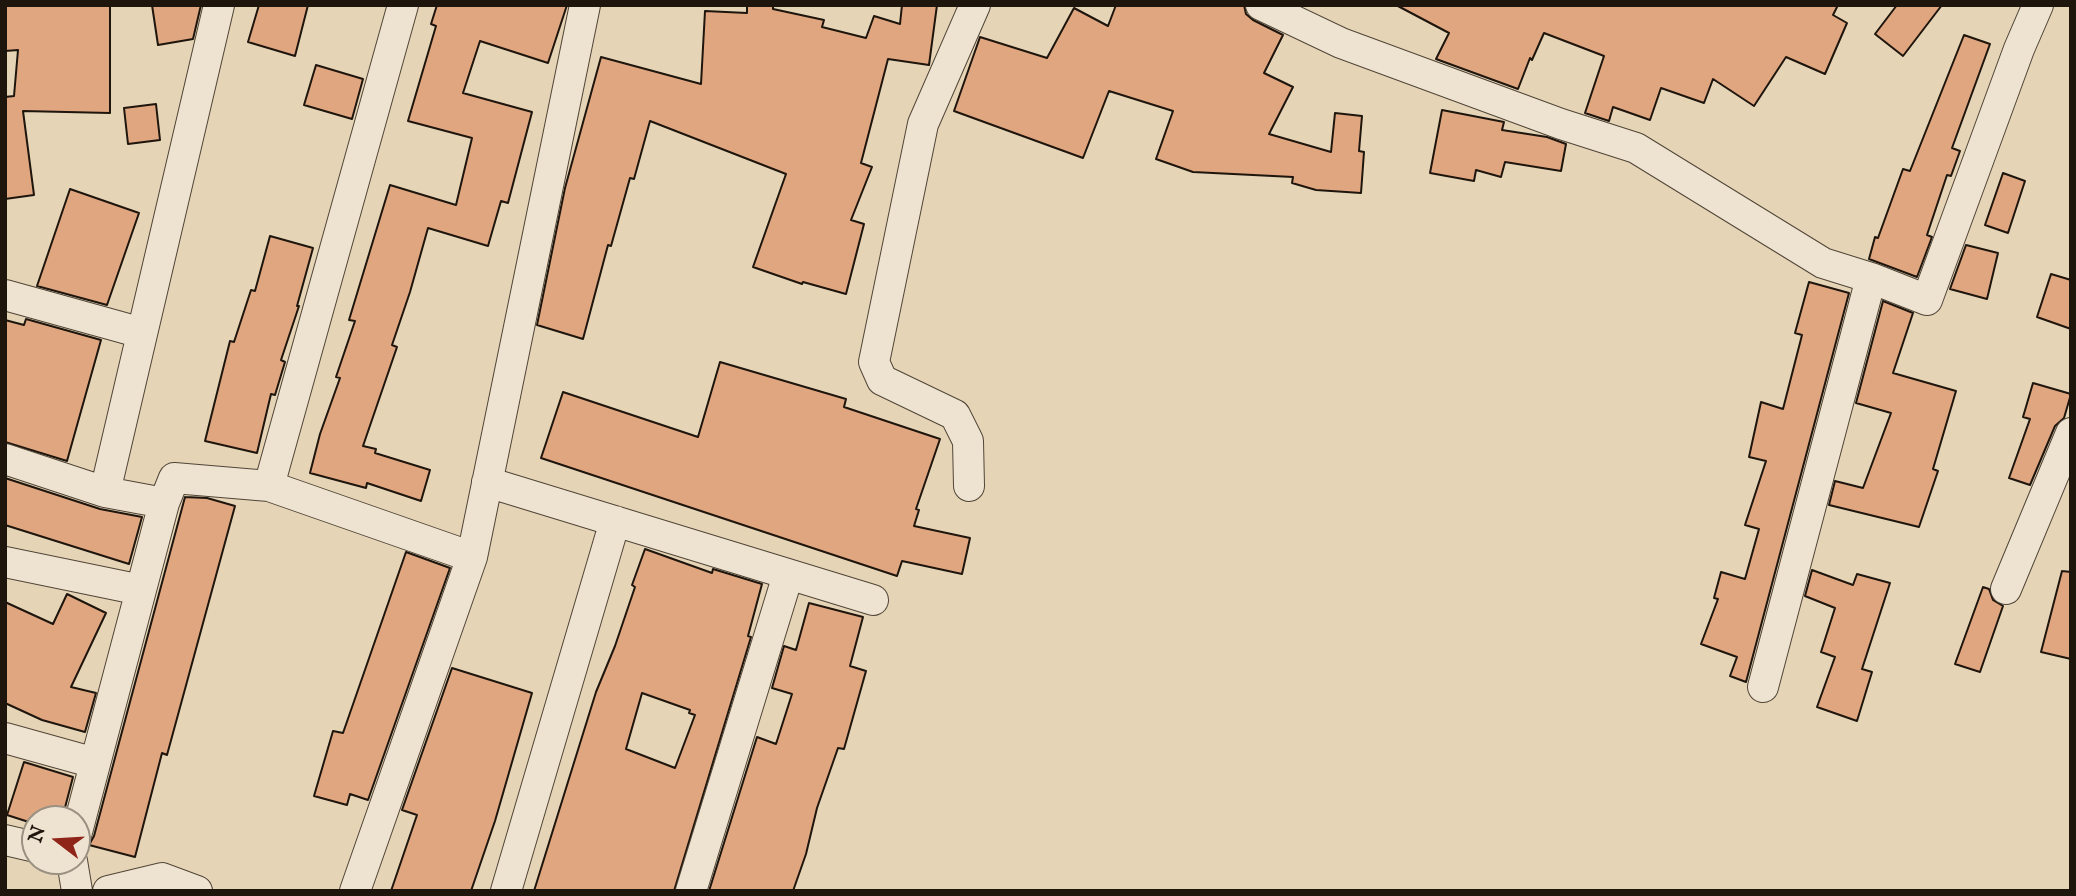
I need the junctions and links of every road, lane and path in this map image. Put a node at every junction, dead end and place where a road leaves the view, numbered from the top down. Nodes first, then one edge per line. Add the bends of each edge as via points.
1 (219, 5) edge
2 (403, 5) edge
3 (585, 5) edge
4 (975, 5) edge
5 (1261, 5) edge
6 (2038, 5) edge
7 (1871, 278) junction
8 (5, 295) edge
9 (142, 333) junction
10 (2071, 433) edge
11 (5, 459) edge
12 (486, 482) junction
13 (269, 486) junction
14 (969, 486) dead end
15 (105, 492) junction
16 (163, 503) junction
17 (615, 521) junction
18 (472, 557) junction
19 (5, 562) edge
20 (788, 575) junction
21 (2006, 589) dead end
22 (141, 590) junction
23 (873, 600) dead end
24 (1763, 687) dead end
25 (5, 738) edge
26 (95, 763) junction
27 (84, 805) edge
28 (108, 891) edge
29 (197, 891) edge
30 (355, 891) edge
31 (506, 891) edge
32 (691, 891) edge

1 - 9 street
2 - 13 street
3 - 12 street
4 - 14 street via 923,124 874,362 883,380 955,415 968,441
5 - 7 street via 1341,43 1636,148 1823,263
6 - 7 street via 1927,300
7 - 24 street
8 - 9 street
9 - 15 street
10 - 21 street
11 - 15 street
12 - 17 street
12 - 18 street
13 - 16 street via 173,478
13 - 18 street
15 - 16 street
16 - 22 street
17 - 20 street
17 - 31 street
18 - 30 street
19 - 22 street
20 - 23 street
20 - 32 street
22 - 26 street
25 - 26 street
26 - 27 street
28 - 29 street via 162,878

